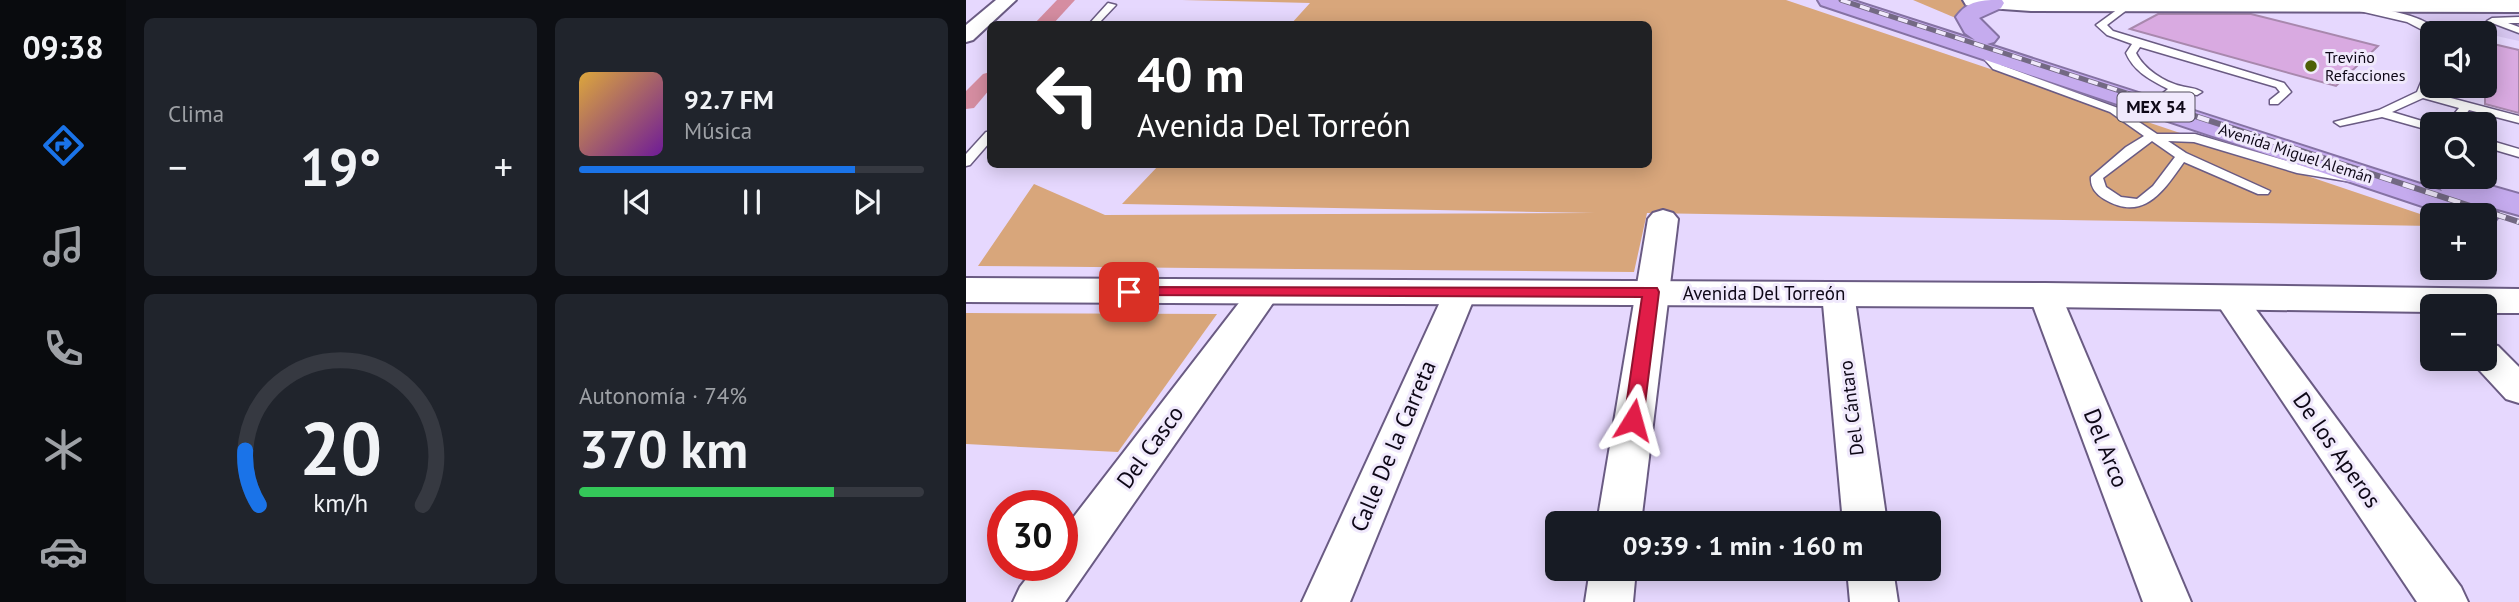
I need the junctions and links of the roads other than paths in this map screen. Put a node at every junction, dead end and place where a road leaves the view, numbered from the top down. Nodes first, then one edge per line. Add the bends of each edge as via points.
1 (1007, 0) edge
2 (1829, 0) edge
3 (1874, 0) edge
4 (2003, 2) edge
5 (2267, 2) edge
6 (2129, 4) junction
7 (1111, 5) dead end
8 (1903, 5) edge
9 (2345, 5) junction
10 (2519, 5) edge
11 (2519, 20) edge
12 (1096, 21) edge
13 (2420, 23) edge
14 (2519, 30) edge
15 (966, 36) edge
16 (1983, 43) junction
17 (2138, 43) junction
18 (2172, 92) junction
19 (2197, 92) dead end
20 (2420, 95) edge
21 (2437, 98) edge
22 (2274, 102) dead end
23 (2466, 106) junction
24 (2461, 112) edge
25 (2382, 113) junction
26 (2519, 120) edge
27 (2340, 122) dead end
28 (2420, 124) edge
29 (2151, 137) junction
30 (987, 138) edge
31 (2497, 147) edge
32 (2519, 153) edge
33 (2182, 156) junction
34 (966, 162) edge
35 (2378, 180) junction
36 (2263, 191) dead end
37 (2446, 203) edge
38 (2519, 205) edge
39 (1663, 219) dead end
40 (2497, 220) edge
41 (2519, 227) edge
42 (966, 290) edge
43 (1461, 291) junction
44 (1651, 292) junction
45 (1264, 293) junction
46 (1838, 293) junction
47 (2045, 295) junction
48 (2231, 299) junction
49 (2497, 301) edge
50 (2519, 301) edge
51 (2420, 302) edge
52 (2497, 367) edge
53 (2519, 390) edge
54 (1621, 511) edge
55 (1864, 511) edge
56 (1612, 581) edge
57 (1871, 581) edge
58 (1037, 602) edge
59 (1326, 602) edge
60 (1609, 602) edge
61 (1874, 602) edge
62 (2167, 602) edge
63 (2444, 602) edge

1 - 15 street
2 - 16 highway, Avenida Miguel Alemán / MEX 54
3 - 8 highway, Avenida Miguel Alemán / MEX 54
4 - 6 street
4 - 16 highway via 1975,9 1967,17
5 - 6 street
5 - 9 street
6 - 17 lane via 2101,25
7 - 12 lane
8 - 16 highway, Avenida Miguel Alemán / MEX 54
9 - 10 street
9 - 13 lane
11 - 14 lane via 2492,23
16 - 18 highway, Avenida Miguel Alemán / MEX 54
16 - 29 lane via 1997,67 2114,110
16 - 35 highway, Avenida Miguel Alemán / MEX 54
17 - 18 lane via 2130,53 2133,58
17 - 22 lane via 2280,85 2287,92
18 - 19 lane
18 - 38 highway, Avenida Miguel Alemán / MEX 54
20 - 25 lane
21 - 23 lane
23 - 24 lane
23 - 26 lane
25 - 27 lane
25 - 28 lane
29 - 33 lane
29 - 33 lane via 2097,177 2096,186 2121,202 2146,201
29 - 35 lane via 2195,138 2302,170
30 - 34 lane
31 - 32 lane
33 - 36 lane
35 - 37 highway, Avenida Miguel Alemán / MEX 54
39 - 44 street
40 - 41 highway, Avenida Miguel Alemán / MEX 54
42 - 45 street, Avenida Del Torreón
43 - 44 street, Avenida Del Torreón
43 - 45 street, Avenida Del Torreón
43 - 59 street, Calle De la Carreta
44 - 46 street, Avenida Del Torreón
44 - 54 street
45 - 58 street, Del Casco
46 - 47 street, Avenida Del Torreón
46 - 55 street, Del Cántaro
47 - 48 street, Avenida Del Torreón
47 - 62 street, Del Arco
48 - 51 street, Avenida Del Torreón
48 - 63 street, De los Aperos
49 - 50 street, Avenida Del Torreón
52 - 53 street
56 - 60 street
57 - 61 street

